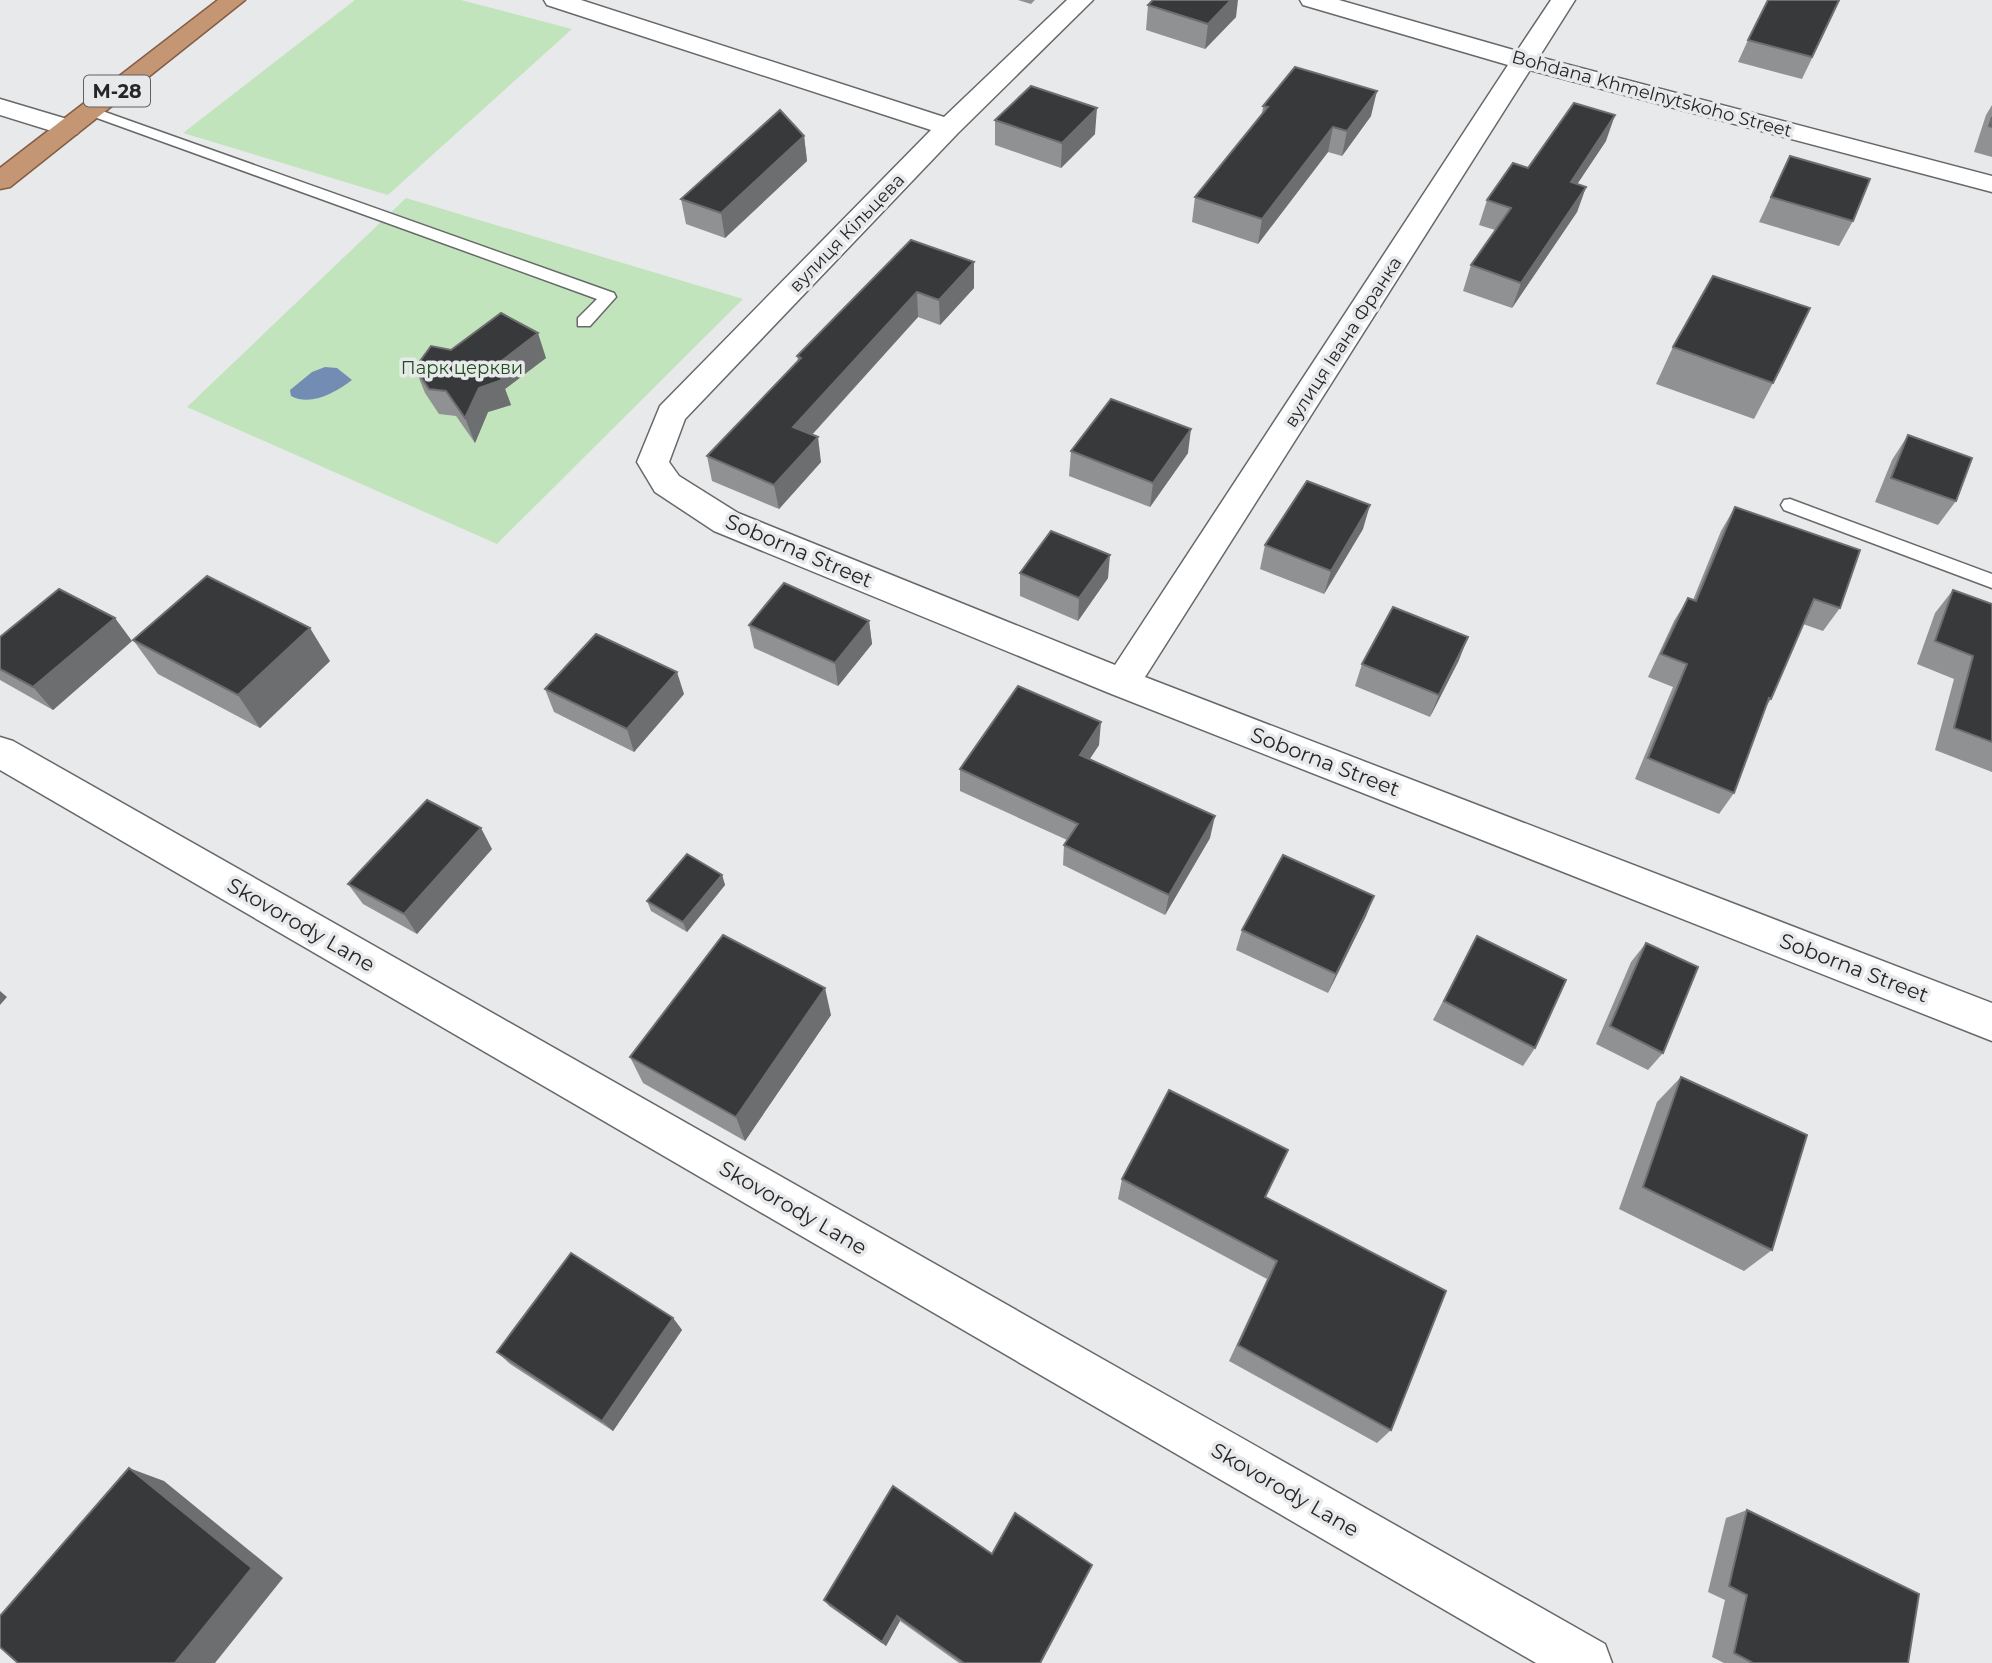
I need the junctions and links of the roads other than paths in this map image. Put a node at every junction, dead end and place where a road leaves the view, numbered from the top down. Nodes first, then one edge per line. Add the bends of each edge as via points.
1 (233, 0) edge
2 (556, 0) edge
3 (1081, 0) edge
4 (1312, 0) edge
5 (1563, 0) edge
6 (1524, 61) junction
7 (0, 107) edge
8 (90, 111) junction
9 (949, 127) junction
10 (68, 128) junction
11 (0, 181) edge
12 (1992, 184) edge
13 (584, 322) dead end
14 (667, 484) joint
15 (1790, 505) dead end
16 (1992, 581) edge
17 (1122, 683) junction
18 (0, 752) edge
19 (1992, 1022) edge
20 (1586, 1663) edge

1 - 8 highway, М-28
2 - 9 street
3 - 9 street, вулиця Кільцева
4 - 6 street, Bohdana Khmelnytskoho Street
5 - 6 street, вулиця Івана Франка
6 - 12 street, Bohdana Khmelnytskoho Street
6 - 17 street, вулиця Івана Франка
7 - 10 street
8 - 10 highway, М-28
8 - 13 lane via 608,297
9 - 14 street, вулиця Кільцева via 671,414 653,462
10 - 11 highway, М-28
14 - 17 street, Soborna Street via 726,522
15 - 16 lane
17 - 19 street, Soborna Street
18 - 20 street, Skovorody Lane

